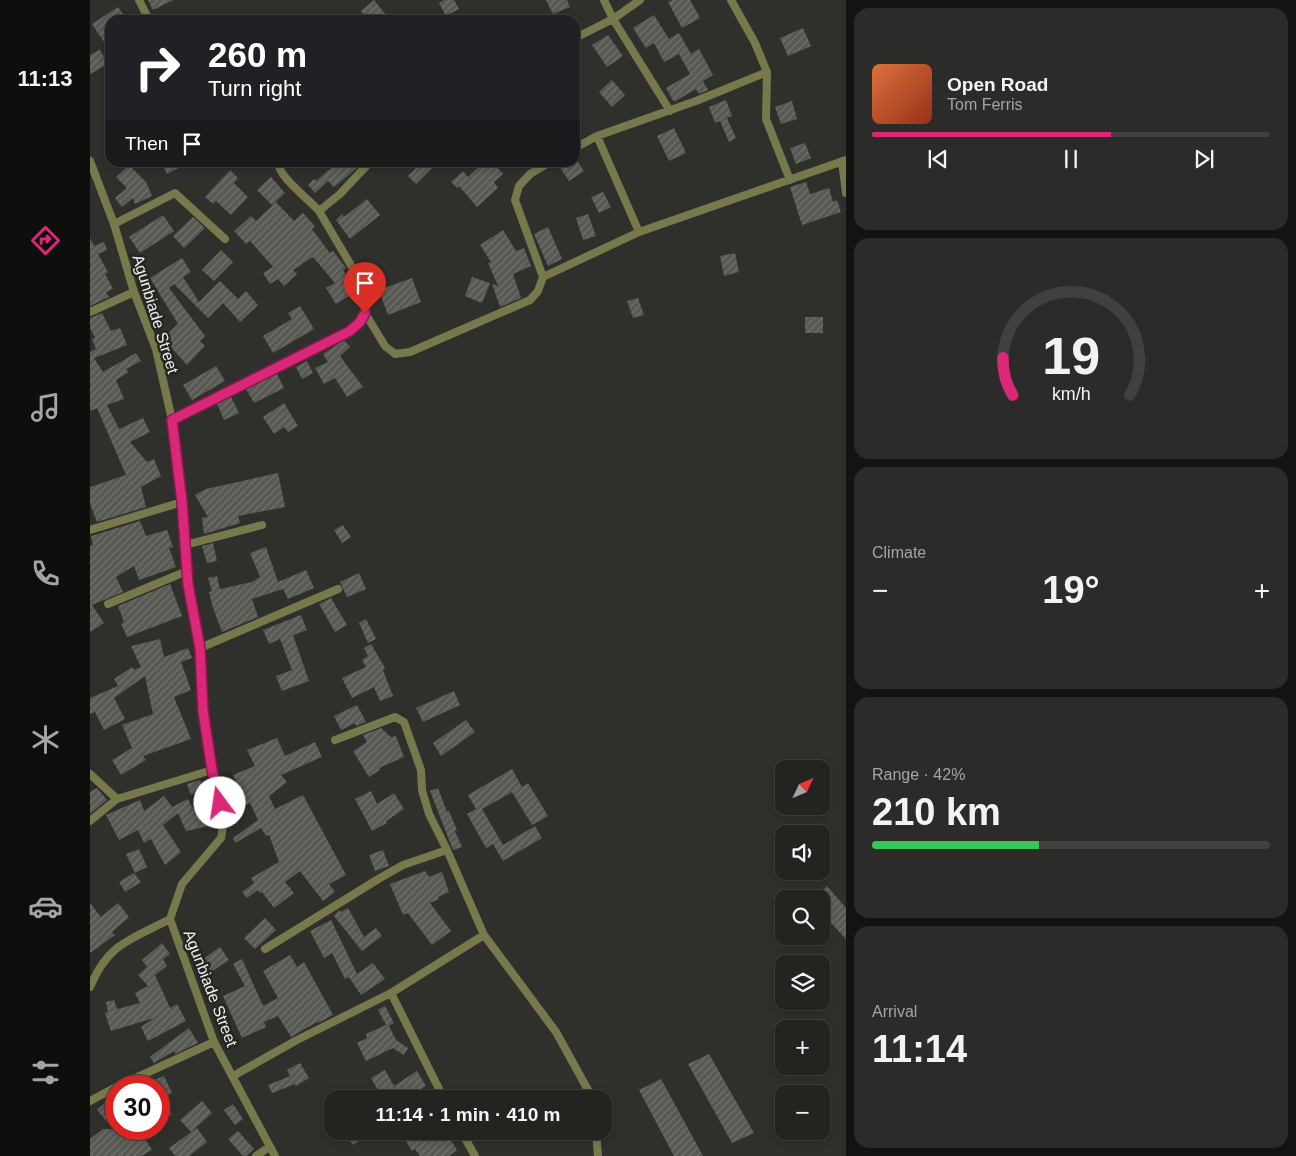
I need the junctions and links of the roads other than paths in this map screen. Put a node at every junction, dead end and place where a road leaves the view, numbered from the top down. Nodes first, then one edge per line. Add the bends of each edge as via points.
1 (139, 0) edge
2 (604, 0) edge
3 (640, 0) edge
4 (731, 0) edge
5 (146, 15) edge
6 (613, 19) junction
7 (580, 36) edge
8 (767, 72) junction
9 (670, 110) junction
10 (597, 136) junction
11 (580, 145) edge
12 (90, 161) edge
13 (844, 161) edge
14 (279, 167) edge
15 (365, 167) edge
16 (542, 167) edge
17 (790, 180) junction
18 (846, 193) edge
19 (318, 211) junction
20 (114, 224) junction
21 (638, 232) junction
22 (225, 239) dead end
23 (543, 277) junction
24 (134, 292) junction
25 (90, 312) edge
26 (365, 313) junction
27 (172, 420) junction
28 (182, 502) junction
29 (262, 525) dead end
30 (90, 530) edge
31 (185, 545) junction
32 (187, 571) junction
33 (338, 589) dead end
34 (108, 604) dead end
35 (200, 648) junction
36 (335, 740) dead end
37 (212, 770) junction
38 (90, 774) edge
39 (116, 799) junction
40 (90, 820) edge
41 (448, 850) junction
42 (170, 919) junction
43 (484, 935) junction
44 (265, 949) dead end
45 (90, 987) edge
46 (391, 993) junction
47 (214, 1042) junction
48 (143, 1075) edge
49 (233, 1076) junction
50 (440, 1090) edge
51 (588, 1090) edge
52 (105, 1093) edge
53 (90, 1101) edge
54 (466, 1140) edge
55 (597, 1140) edge
56 (269, 1147) junction
57 (256, 1156) edge
58 (275, 1156) edge
59 (474, 1156) edge
60 (598, 1156) edge

1 - 5 street
2 - 6 street
3 - 6 street
4 - 8 street via 755,42
6 - 7 street
6 - 9 street
8 - 9 street
8 - 17 street via 766,119
9 - 10 street
10 - 11 street
10 - 21 street
12 - 20 street, Agunbiade Street
13 - 17 street
13 - 18 street
14 - 19 street
15 - 19 street via 340,194
16 - 23 street via 519,186 515,200
17 - 21 street
19 - 26 street via 362,284 366,297
20 - 22 street via 175,194
20 - 24 street, Agunbiade Street
21 - 23 street
23 - 26 street via 538,291 530,300 410,352 395,354 385,346
24 - 25 street
24 - 27 street, Agunbiade Street via 156,349
26 - 27 street via 350,331
27 - 28 street, Agunbiade Street
28 - 30 street
28 - 31 street, Agunbiade Street
29 - 31 street
31 - 32 street, Agunbiade Street
32 - 34 street
32 - 35 street, Agunbiade Street
33 - 35 street
35 - 37 street, Agunbiade Street via 203,711
36 - 41 street via 395,717 404,722 421,770 422,790 429,814
37 - 39 street
37 - 42 street, Agunbiade Street via 224,819 221,838 182,884
38 - 39 street
39 - 40 street
41 - 43 street
41 - 44 street via 403,865
42 - 45 street via 126,941 106,957
42 - 47 street, Agunbiade Street
43 - 46 street
43 - 51 street via 556,1032
46 - 49 street
46 - 50 street
47 - 48 street
47 - 49 street, Agunbiade Street
49 - 56 street, Agunbiade Street
52 - 53 street
54 - 59 street
55 - 60 street
56 - 57 street
56 - 58 street, Agunbiade Street

